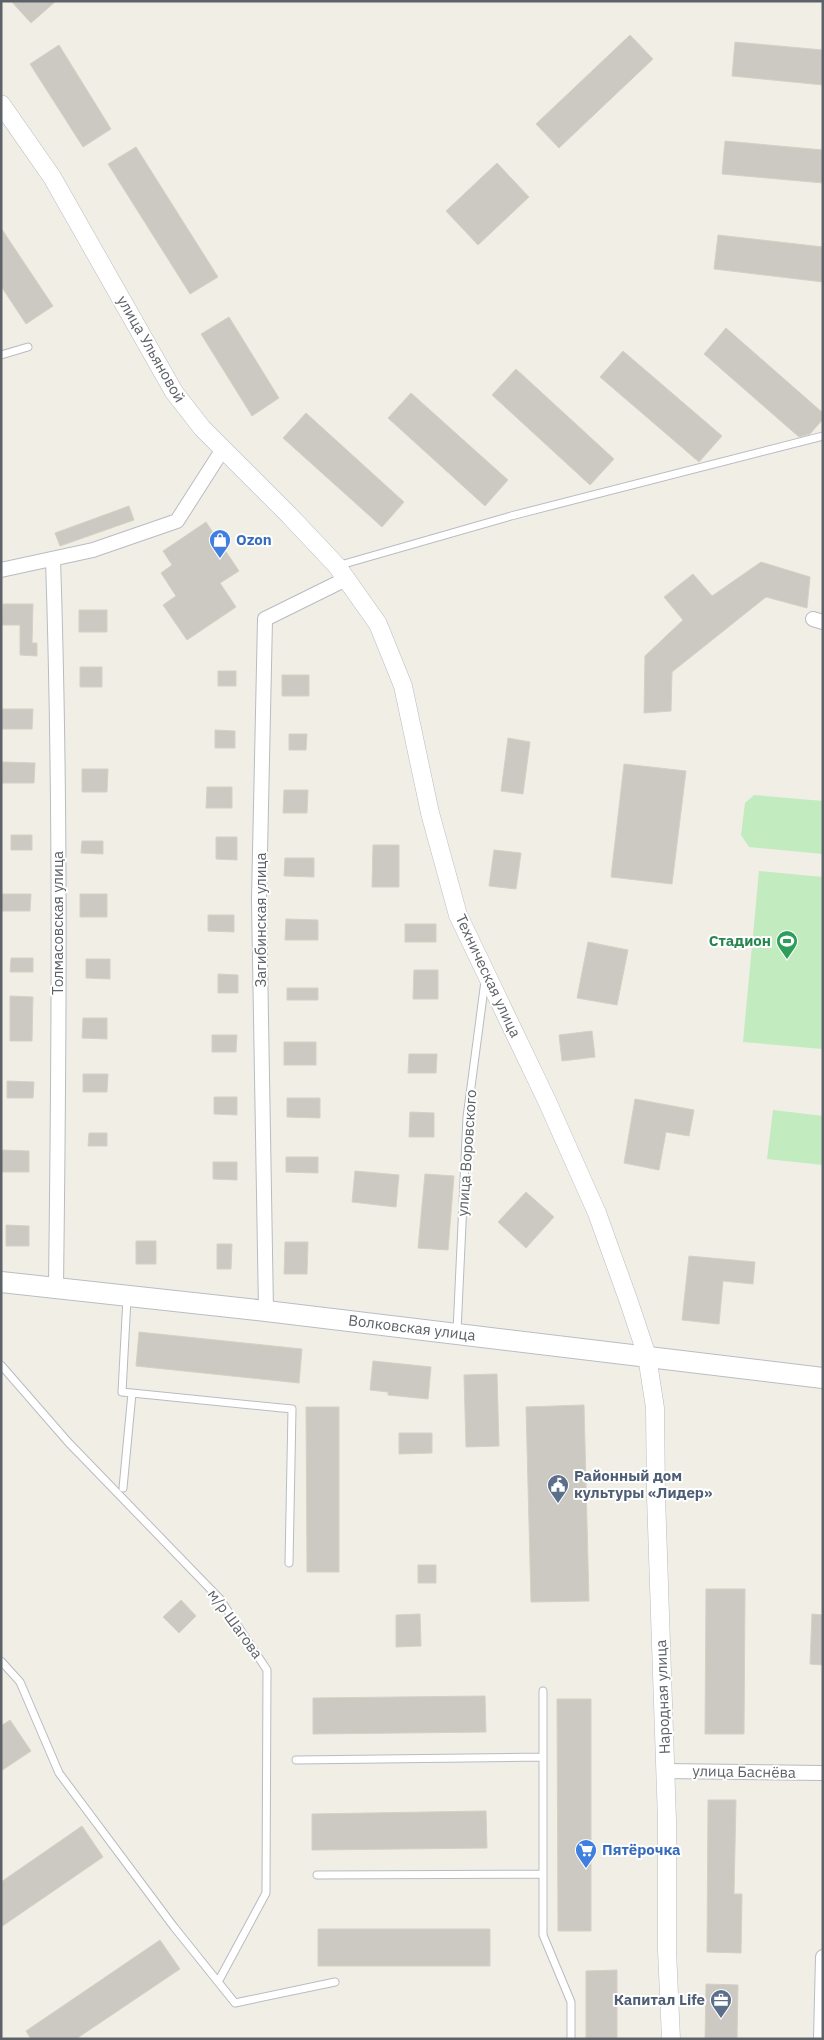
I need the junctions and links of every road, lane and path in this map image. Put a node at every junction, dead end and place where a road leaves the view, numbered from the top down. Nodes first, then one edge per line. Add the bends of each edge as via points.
1 (1, 104) edge
2 (28, 347) dead end
3 (1, 355) edge
4 (823, 436) edge
5 (223, 449) junction
6 (53, 559) junction
7 (1, 570) edge
8 (342, 572) junction
9 (486, 973) junction
10 (1, 1282) edge
11 (56, 1287) junction
12 (128, 1295) junction
13 (266, 1311) junction
14 (457, 1334) junction
15 (647, 1356) junction
16 (1, 1365) edge
17 (823, 1378) edge
18 (132, 1393) junction
19 (123, 1488) dead end
20 (289, 1563) dead end
21 (1, 1661) edge
22 (543, 1691) dead end
23 (543, 1757) junction
24 (296, 1760) dead end
25 (665, 1771) junction
26 (823, 1773) edge
27 (543, 1874) junction
28 (317, 1875) dead end
29 (823, 1957) edge
30 (218, 1982) junction
31 (335, 1982) dead end
32 (571, 2039) edge
33 (671, 2039) edge
34 (821, 2039) edge

1 - 5 street, улица Ульяновой via 52,177 174,392
2 - 3 lane
4 - 8 lane via 511,516
5 - 6 street via 177,521 93,550
5 - 8 street, улица Ульяновой
6 - 7 street
6 - 11 street, Толмасовская улица via 59,1037
8 - 9 street, Техническая улица via 378,624 403,686 430,813 458,915
8 - 13 street, Загибинская улица via 265,619 259,900
9 - 14 lane, улица Воровского via 467,1117
9 - 15 street, Техническая улица via 597,1213
10 - 11 main road, Волковская улица
11 - 12 main road, Волковская улица
12 - 13 main road, Волковская улица
12 - 18 lane via 122,1392
13 - 14 main road, Волковская улица
14 - 15 main road, Волковская улица
15 - 17 main road, Волковская улица
15 - 25 street, Народная улица via 655,1408
16 - 30 lane, м/р Шагова via 68,1442 220,1599 267,1670 266,1893
18 - 19 lane
18 - 20 lane via 292,1409
21 - 30 lane via 20,1682 59,1773
22 - 23 lane
23 - 24 lane
23 - 27 lane
25 - 26 street, улица Баснёва
25 - 33 street, Народная улица
27 - 28 lane
27 - 32 lane via 543,1935 571,2002
29 - 34 street
30 - 31 lane via 234,2003

